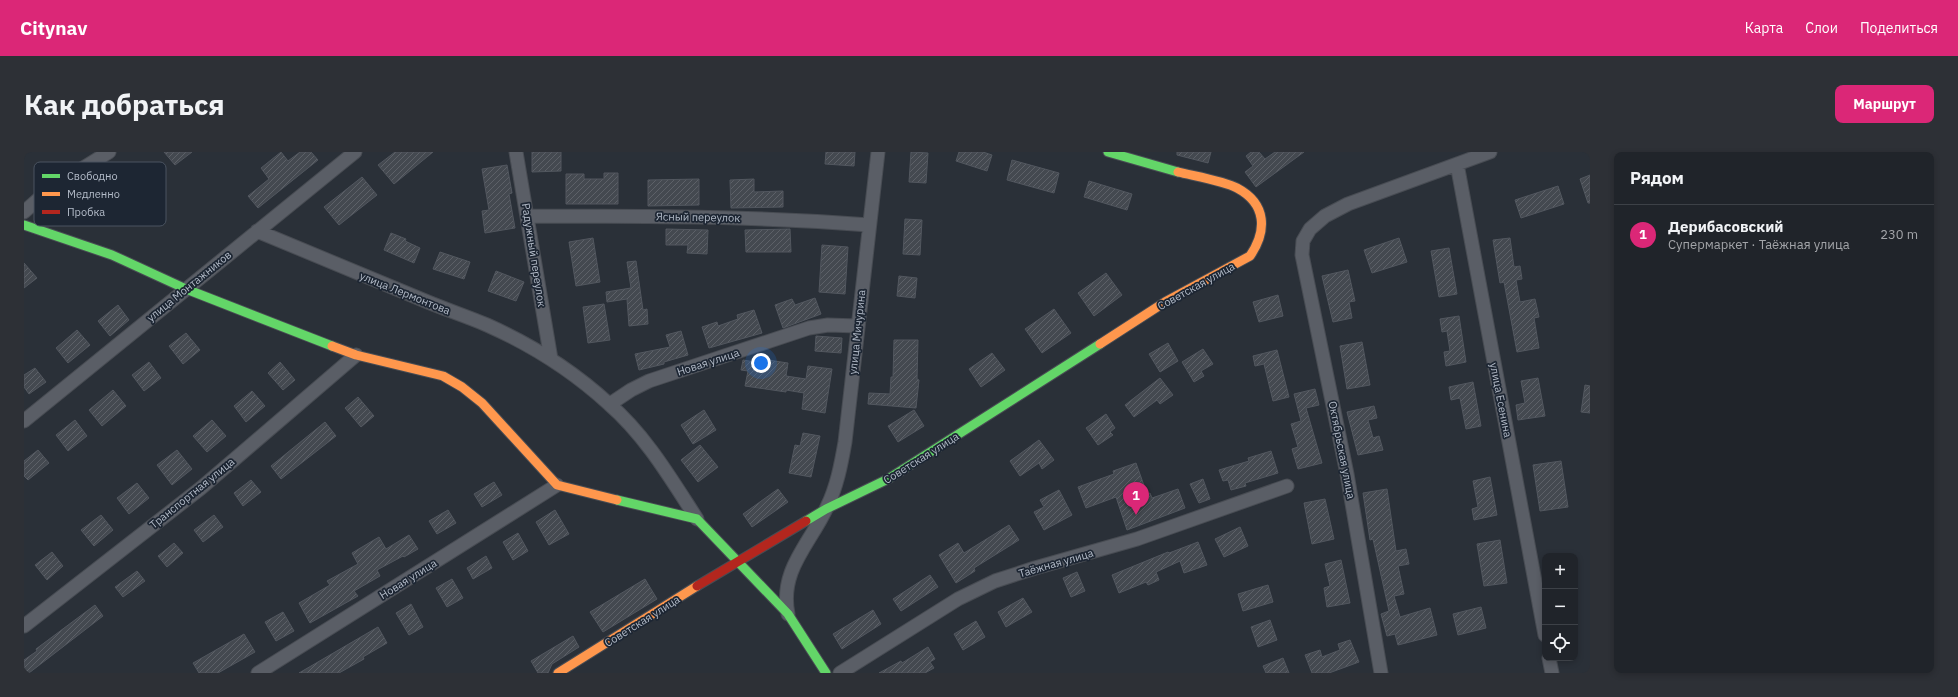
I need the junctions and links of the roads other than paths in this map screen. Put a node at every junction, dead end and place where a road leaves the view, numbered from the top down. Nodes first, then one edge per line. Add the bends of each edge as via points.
1 (108, 152) edge
2 (355, 152) edge
3 (516, 152) edge
4 (878, 152) edge
5 (1108, 152) edge
6 (1490, 152) edge
7 (92, 162) edge
8 (1457, 164) junction
9 (34, 203) edge
10 (24, 212) edge
11 (527, 216) junction
12 (869, 225) junction
13 (24, 226) edge
14 (257, 231) junction
15 (186, 289) junction
16 (858, 326) junction
17 (356, 355) junction
18 (551, 359) junction
19 (610, 404) junction
20 (24, 421) edge
21 (557, 485) junction
22 (1287, 486) dead end
23 (826, 509) junction
24 (697, 519) junction
25 (736, 562) junction
26 (788, 614) junction
27 (1543, 625) edge
28 (24, 626) edge
29 (1550, 661) edge
30 (258, 673) edge
31 (558, 673) edge
32 (826, 673) edge
33 (840, 673) edge
34 (1381, 673) edge
35 (1552, 673) edge

1 - 7 street
2 - 14 street, улица Монтажников
3 - 11 street, Радужный переулок
4 - 12 street, улица Мичурина
5 - 23 street, Советская улица via 1237,188 1247,194 1256,205 1262,223 1258,246 1250,256 1165,302 888,479
6 - 8 street
8 - 27 street, улица Есенина
8 - 34 street, Октябрьская улица via 1348,204 1325,216 1310,229 1303,241 1302,255 1347,474
9 - 10 street
11 - 12 street, Ясный переулок via 705,217
11 - 18 street, Радужный переулок
12 - 16 street, улица Мичурина
13 - 15 street via 112,255
14 - 15 street, улица Монтажников
14 - 18 street, улица Лермонтова via 486,325
15 - 17 street
15 - 20 street, улица Монтажников
16 - 19 street, Новая улица via 828,325 809,328 649,381
16 - 23 street, улица Мичурина via 845,442 836,486
17 - 21 street via 430,372 462,387 482,404
17 - 28 street, Транспортная улица via 201,488
18 - 19 street, улица Лермонтова
19 - 24 street, улица Лермонтова via 654,453
21 - 24 street
21 - 30 street, Новая улица
22 - 33 street, Таёжная улица via 1137,539 995,581 958,599
23 - 25 street, Советская улица
23 - 26 street, улица Мичурина via 798,556 789,577 785,602
24 - 25 street
25 - 26 street
25 - 31 street, Советская улица
26 - 32 street
29 - 35 street

